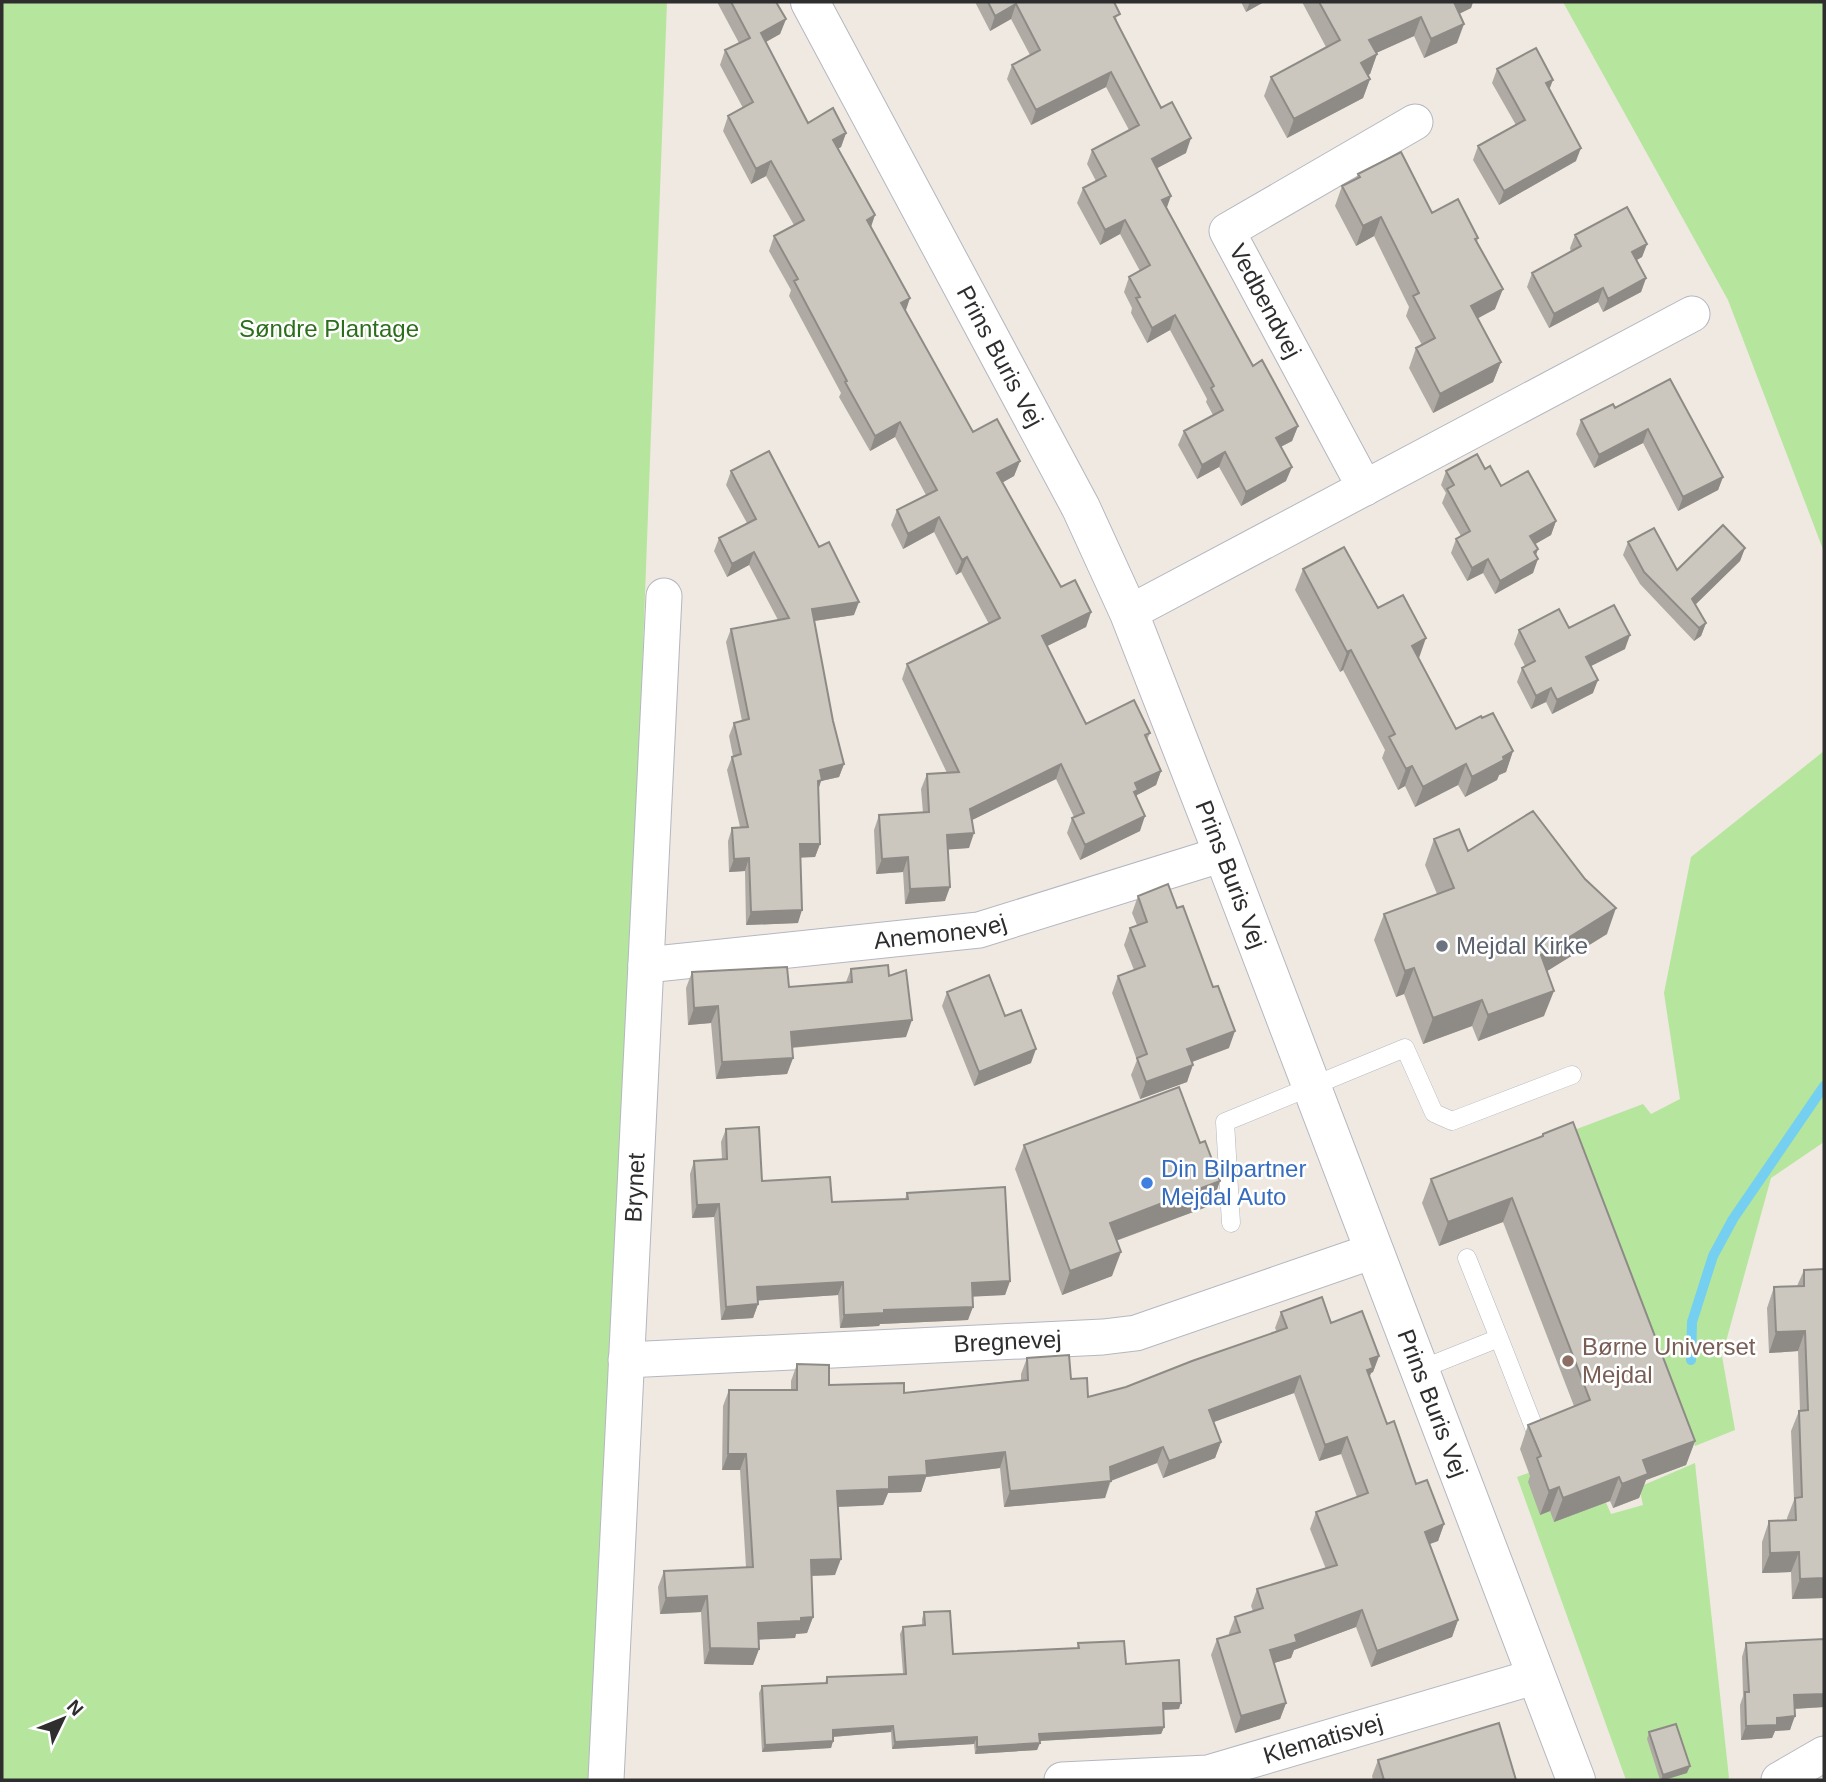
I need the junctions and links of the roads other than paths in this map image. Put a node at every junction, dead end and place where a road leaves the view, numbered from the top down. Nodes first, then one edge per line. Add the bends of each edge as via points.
1 (810, 2) edge
2 (1415, 122) dead end
3 (1692, 314) dead end
4 (1365, 488) junction
5 (664, 596) dead end
6 (1129, 613) junction
7 (1223, 854) junction
8 (646, 965) junction
9 (1572, 1075) dead end
10 (1311, 1086) junction
11 (1231, 1223) dead end
12 (1373, 1251) junction
13 (1467, 1258) dead end
14 (1499, 1338) junction
15 (626, 1360) junction
16 (1419, 1370) junction
17 (1535, 1430) edge
18 (1537, 1676) junction
19 (1824, 1754) edge
20 (1788, 1778) edge
21 (606, 1780) edge
22 (1062, 1780) edge
23 (1576, 1780) edge

1 - 6 street, Prins Buris Vej via 1081,508
2 - 4 street, Vedbendvej via 1227,231
3 - 4 street
4 - 6 street
5 - 8 street, Brynet
6 - 7 street, Prins Buris Vej
7 - 8 street, Anemonevej via 979,930
7 - 10 street, Prins Buris Vej
8 - 15 street, Brynet
9 - 10 lane via 1452,1121 1434,1113 1405,1048
10 - 11 lane via 1225,1122
10 - 12 street, Prins Buris Vej
12 - 15 street, Bregnevej via 1136,1333
12 - 16 street, Prins Buris Vej
13 - 14 lane
14 - 16 lane
14 - 17 lane
15 - 21 street, Brynet
16 - 18 street, Prins Buris Vej
18 - 22 street, Klematisvej via 1208,1773
18 - 23 street, Prins Buris Vej
19 - 20 street

